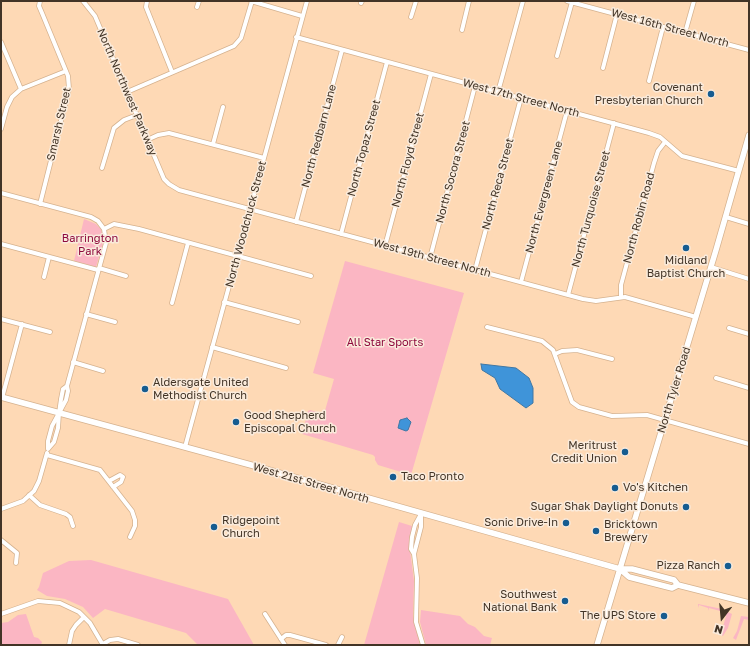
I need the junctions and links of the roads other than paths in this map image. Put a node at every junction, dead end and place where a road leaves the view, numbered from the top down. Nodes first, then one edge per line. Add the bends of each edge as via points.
1 (40, 1) edge
2 (147, 1) edge
3 (199, 1) edge
4 (251, 1) edge
5 (307, 1) edge
6 (416, 1) edge
7 (469, 1) edge
8 (523, 1) edge
9 (694, 1) edge
10 (85, 2) edge
11 (569, 2) edge
12 (197, 7) dead end
13 (617, 14) junction
14 (302, 16) junction
15 (411, 17) dead end
16 (663, 27) junction
17 (462, 30) dead end
18 (685, 33) junction
19 (296, 37) junction
20 (1, 42) edge
21 (342, 50) junction
22 (749, 50) edge
23 (557, 56) dead end
24 (387, 62) junction
25 (603, 68) dead end
26 (66, 71) junction
27 (172, 72) junction
28 (431, 74) junction
29 (649, 81) dead end
30 (476, 86) junction
31 (21, 89) junction
32 (127, 92) junction
33 (498, 92) junction
34 (521, 98) junction
35 (223, 107) dead end
36 (568, 111) junction
37 (137, 115) junction
38 (614, 123) junction
39 (1, 129) edge
40 (749, 135) edge
41 (147, 140) junction
42 (666, 142) junction
43 (213, 144) junction
44 (264, 158) junction
45 (102, 168) dead end
46 (739, 171) junction
47 (169, 184) joint
48 (1, 193) edge
49 (40, 204) junction
50 (250, 209) junction
51 (726, 217) junction
52 (296, 222) junction
53 (749, 224) edge
54 (104, 229) junction
55 (341, 234) junction
56 (188, 243) junction
57 (1, 244) edge
58 (385, 246) junction
59 (237, 256) junction
60 (49, 257) junction
61 (430, 258) junction
62 (711, 267) junction
63 (99, 269) junction
64 (475, 270) junction
65 (126, 276) dead end
66 (311, 276) dead end
67 (44, 277) dead end
68 (749, 279) edge
69 (521, 282) junction
70 (568, 295) junction
71 (621, 297) junction
72 (172, 302) dead end
73 (224, 302) junction
74 (86, 314) junction
75 (696, 317) junction
76 (1, 318) edge
77 (115, 322) dead end
78 (298, 322) dead end
79 (22, 324) junction
80 (487, 327) dead end
81 (729, 328) dead end
82 (50, 332) dead end
83 (749, 334) edge
84 (212, 347) junction
85 (555, 354) junction
86 (612, 359) dead end
87 (73, 362) junction
88 (286, 368) dead end
89 (102, 371) dead end
90 (716, 378) dead end
91 (749, 388) edge
92 (2, 397) edge
93 (59, 413) junction
94 (665, 419) junction
95 (749, 444) edge
96 (185, 447) junction
97 (47, 455) junction
98 (109, 481) junction
99 (113, 487) junction
100 (29, 495) junction
101 (1, 509) edge
102 (421, 514) junction
103 (73, 526) dead end
104 (130, 536) dead end
105 (1, 540) edge
106 (16, 563) dead end
107 (620, 569) junction
108 (749, 603) edge
109 (1, 614) edge
110 (265, 614) dead end
111 (84, 617) junction
112 (342, 637) dead end
113 (282, 639) junction
114 (103, 644) edge
115 (69, 645) edge
116 (138, 645) edge
117 (285, 645) edge
118 (326, 645) edge
119 (338, 645) edge
120 (423, 645) edge
121 (597, 645) edge

1 - 26 street, Smarsh Street via 39,6
2 - 27 street via 146,6
3 - 12 street
4 - 14 street
4 - 27 street via 241,38 234,46
5 - 14 street, North Woodchuck Street
6 - 15 street
7 - 17 street
8 - 33 street
9 - 18 street
10 - 32 street, North Northwest Parkway via 95,16
11 - 13 street, West 16th Street North
11 - 23 street
13 - 16 street, West 16th Street North
13 - 25 street
14 - 19 street, North Woodchuck Street
16 - 18 street, West 16th Street North
16 - 29 street
18 - 22 street, West 16th Street North
19 - 21 street, West 17th Street North
19 - 44 street, North Woodchuck Street
20 - 31 street
21 - 24 street, West 17th Street North
21 - 52 street, North Redbarn Lane
24 - 28 street, West 17th Street North
24 - 55 street, North Topaz Street
26 - 31 street
26 - 49 street, Smarsh Street via 69,89
27 - 32 street
28 - 30 street, West 17th Street North
28 - 58 street, North Floyd Street
30 - 33 street, West 17th Street North
30 - 61 street, North Socora Street
31 - 39 street via 7,107
32 - 37 street, North Northwest Parkway
33 - 34 street, West 17th Street North
34 - 36 street, West 17th Street North
34 - 64 street, North Reca Street
35 - 43 street
36 - 38 street, West 17th Street North
36 - 69 street, North Evergreen Lane
37 - 41 street, North Northwest Parkway
37 - 45 street via 124,120 114,128
38 - 42 street, West 17th Street North via 660,137
38 - 70 street, North Turquoise Street
40 - 46 main road, North Tyler Road
41 - 43 street via 169,133
41 - 47 street, North Northwest Parkway via 164,179
42 - 46 street, West 17th Street North via 682,156
42 - 71 street, North Robin Road via 658,151 654,163 621,285
43 - 44 street
44 - 50 street, North Woodchuck Street
46 - 51 main road, North Tyler Road
47 - 50 street, West 19th Street North via 179,190
48 - 49 street
49 - 54 street via 91,217
50 - 52 street, West 19th Street North
50 - 59 street, North Woodchuck Street
51 - 53 street
51 - 62 main road, North Tyler Road
52 - 55 street, West 19th Street North
54 - 56 street via 114,224
54 - 63 street via 106,243
55 - 58 street, West 19th Street North
56 - 59 street
56 - 72 street
57 - 60 street
58 - 61 street, West 19th Street North
59 - 66 street
59 - 73 street, North Woodchuck Street
60 - 63 street
60 - 67 street
61 - 64 street, West 19th Street North
62 - 68 street
62 - 75 main road, North Tyler Road
63 - 65 street
63 - 74 street
64 - 69 street, West 19th Street North
69 - 70 street, West 19th Street North
70 - 71 street, West 19th Street North via 596,301
71 - 75 street, West 19th Street North
73 - 78 street
73 - 84 street, North Woodchuck Street
74 - 77 street
74 - 87 street
75 - 94 main road, North Tyler Road
76 - 79 street
79 - 82 street
79 - 92 street
80 - 85 street via 542,342
81 - 83 street
84 - 88 street
84 - 96 street, North Woodchuck Street
85 - 86 street via 577,350
85 - 94 street via 570,398 575,405 612,416 647,415
87 - 89 street
87 - 93 street via 66,400
90 - 91 street
92 - 93 main road, West 21st Street North
93 - 96 main road, West 21st Street North
93 - 97 street via 52,426
94 - 95 street
94 - 107 main road, North Tyler Road
96 - 102 main road, West 21st Street North
97 - 98 street via 100,470
97 - 100 street via 39,481
98 - 99 street
98 - 99 street via 120,475 123,477 121,482
99 - 104 street via 136,520
100 - 101 street via 23,501
100 - 103 street via 40,505 66,514
102 - 107 main road, West 21st Street North
102 - 120 street via 415,525 411,549 417,578 416,622
105 - 106 street via 17,553
107 - 108 main road, West 21st Street North via 632,569 674,580 678,585
107 - 121 main road, North Tyler Road
109 - 111 street via 31,603 49,601 67,605
110 - 113 street
111 - 114 street
111 - 115 street via 72,631
112 - 119 street
113 - 117 street
113 - 118 street via 290,635
114 - 116 street via 118,639

